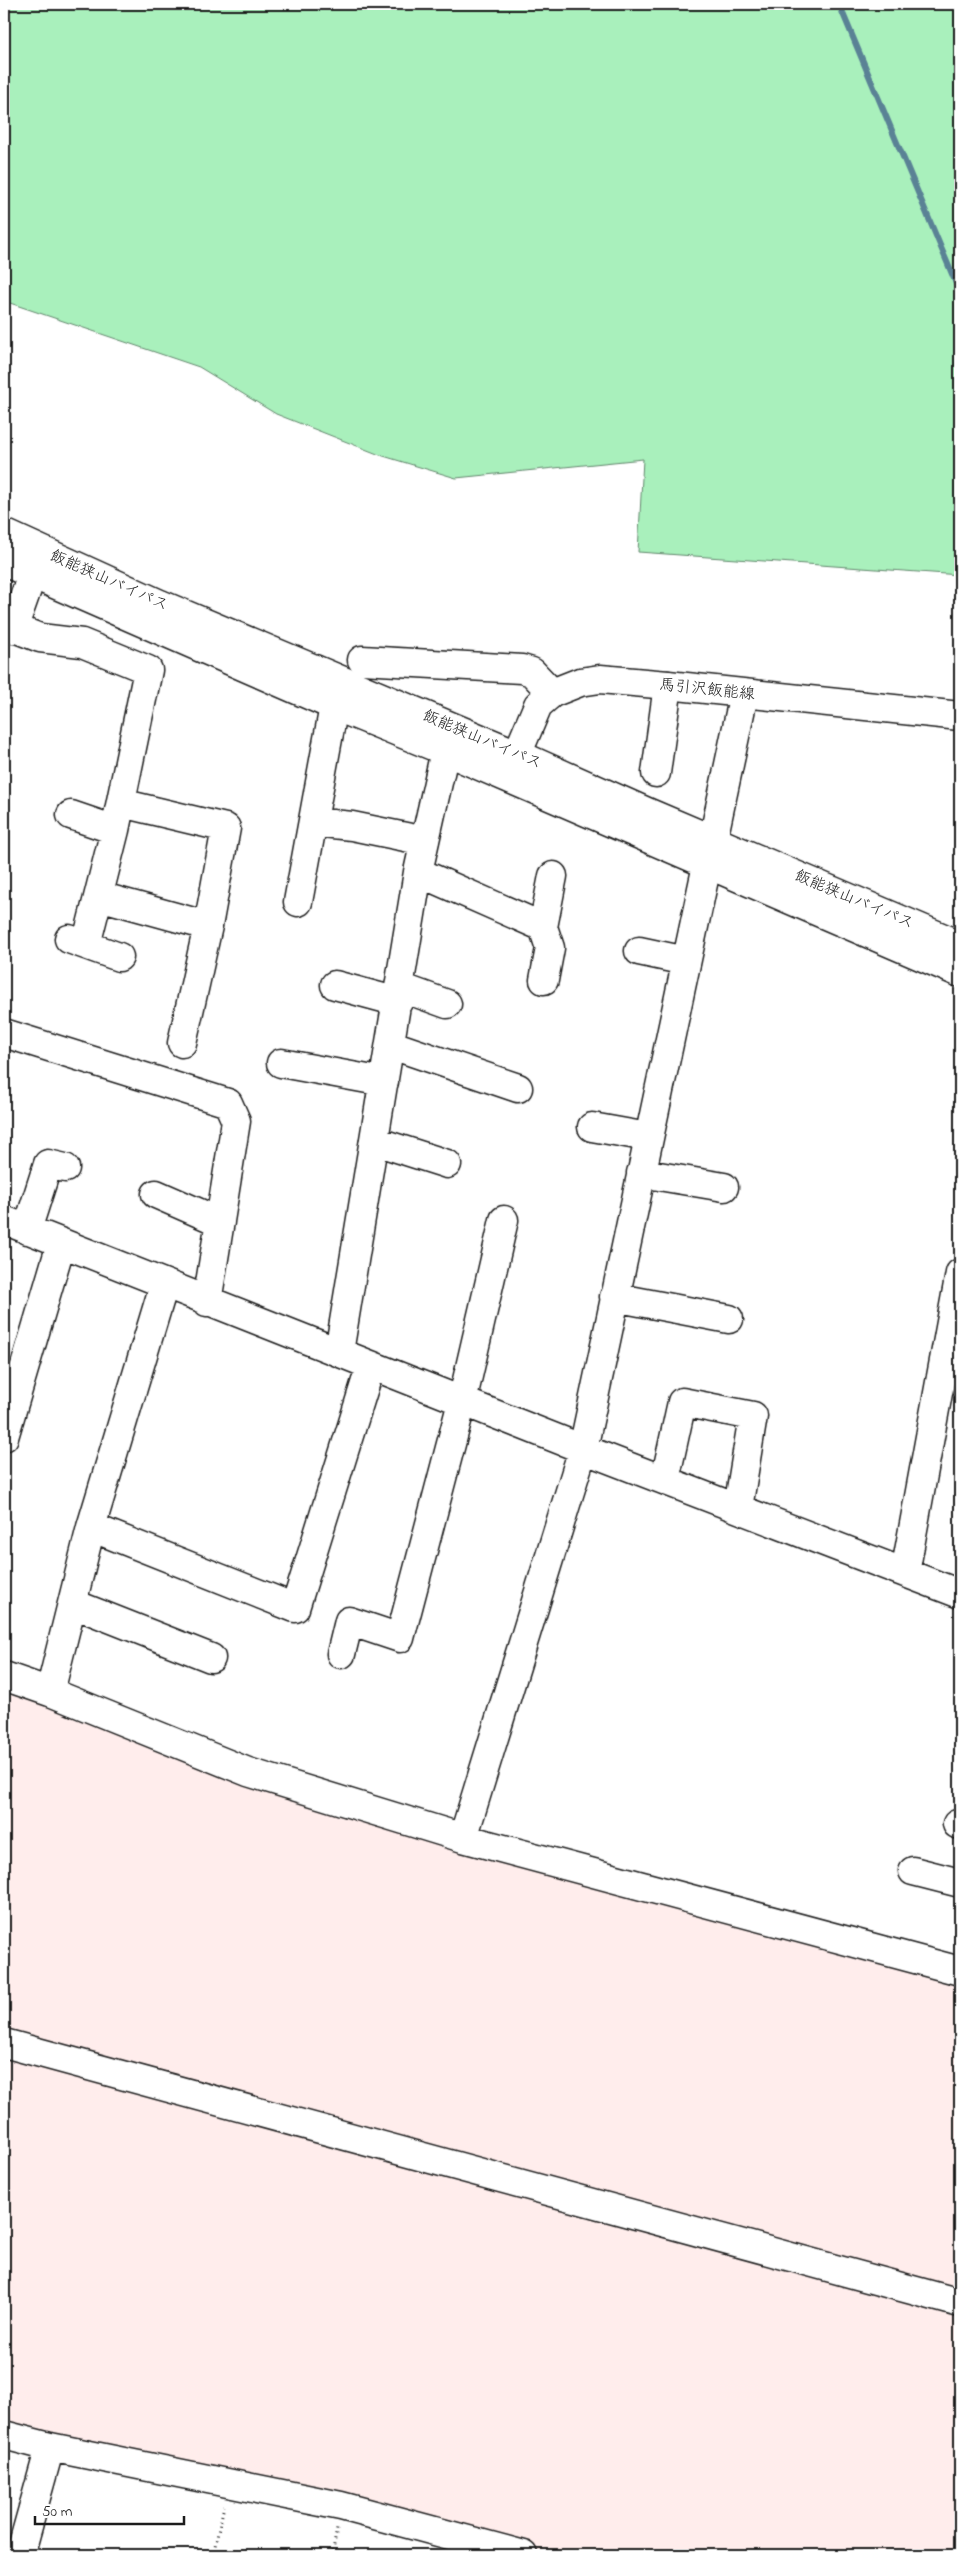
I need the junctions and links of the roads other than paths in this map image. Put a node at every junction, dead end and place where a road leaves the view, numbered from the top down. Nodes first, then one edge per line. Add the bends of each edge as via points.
1 (4, 534) edge
2 (4, 562) edge
3 (32, 575) junction
4 (8, 627) edge
5 (362, 660) dead end
6 (668, 685) junction
7 (552, 693) junction
8 (744, 694) junction
9 (334, 706) junction
10 (960, 716) edge
11 (445, 751) junction
12 (512, 766) junction
13 (656, 773) dead end
14 (121, 803) junction
15 (71, 814) dead end
16 (313, 822) junction
17 (115, 830) junction
18 (425, 841) junction
19 (710, 853) junction
20 (418, 872) junction
21 (553, 876) dead end
22 (99, 896) junction
23 (298, 902) dead end
24 (208, 926) junction
25 (543, 927) junction
26 (960, 945) edge
27 (639, 951) dead end
28 (119, 957) dead end
29 (686, 961) junction
30 (960, 973) edge
31 (544, 980) dead end
32 (335, 985) dead end
33 (399, 994) junction
34 (447, 1004) dead end
35 (4, 1033) edge
36 (182, 1043) dead end
37 (392, 1045) junction
38 (281, 1063) dead end
39 (384, 1082) junction
40 (518, 1088) dead end
41 (252, 1122) dead end
42 (592, 1127) dead end
43 (648, 1137) junction
44 (376, 1141) junction
45 (447, 1164) dead end
46 (65, 1168) dead end
47 (641, 1173) junction
48 (724, 1187) dead end
49 (156, 1194) dead end
50 (504, 1220) dead end
51 (220, 1222) junction
52 (15, 1225) edge
53 (61, 1244) junction
54 (960, 1273) edge
55 (164, 1285) junction
56 (614, 1297) junction
57 (214, 1304) junction
58 (729, 1319) dead end
59 (339, 1352) junction
60 (371, 1365) junction
61 (462, 1402) junction
62 (4, 1437) edge
63 (583, 1449) junction
64 (665, 1480) junction
65 (738, 1508) junction
66 (91, 1527) junction
67 (905, 1573) junction
68 (960, 1594) edge
69 (74, 1604) junction
70 (341, 1654) dead end
71 (211, 1658) dead end
72 (4, 1676) edge
73 (50, 1692) junction
74 (463, 1838) junction
75 (914, 1871) dead end
76 (960, 1883) edge
77 (960, 1971) edge
78 (4, 2043) edge
79 (960, 2303) edge
80 (4, 2435) edge
81 (50, 2447) junction
82 (20, 2555) edge
83 (524, 2555) edge

1 - 12 main road, 飯能狭山バイパス
2 - 3 main road, 飯能狭山バイパス
3 - 4 main road
3 - 9 main road, 飯能狭山バイパス
4 - 14 main road via 40,638 82,643 148,670
5 - 7 main road via 522,669 532,672
6 - 7 main road, 馬引沢飯能線 via 600,679 580,682
6 - 8 main road, 馬引沢飯能線
6 - 13 main road
7 - 12 main road, 馬引沢飯能線 via 538,705
8 - 10 main road, 馬引沢飯能線
8 - 19 main road
9 - 11 main road, 飯能狭山バイパス
9 - 16 main road
11 - 12 main road, 飯能狭山バイパス
11 - 18 main road
12 - 19 main road, 飯能狭山バイパス
14 - 17 main road
14 - 24 main road via 226,828
15 - 17 main road
16 - 18 main road via 352,826
16 - 23 main road
17 - 22 main road
18 - 20 main road
19 - 26 main road, 飯能狭山バイパス
19 - 29 main road
19 - 30 main road, 飯能狭山バイパス
20 - 25 main road
20 - 33 main road
21 - 25 main road
22 - 24 main road
22 - 28 main road via 77,942
24 - 36 main road
25 - 31 main road via 550,948
27 - 29 main road
29 - 43 main road
32 - 33 main road
33 - 34 main road
33 - 37 main road
35 - 51 main road via 228,1103 236,1121
37 - 39 main road
37 - 40 main road
38 - 39 main road
39 - 44 main road
41 - 57 main road
42 - 43 main road
43 - 47 main road
44 - 45 main road
44 - 59 main road
46 - 52 main road via 48,1164
47 - 48 main road
47 - 56 main road
49 - 51 main road
50 - 61 main road
51 - 57 main road
52 - 53 main road
53 - 55 main road
53 - 62 main road
54 - 67 main road
55 - 57 main road
55 - 66 main road
56 - 58 main road
56 - 63 main road
57 - 59 main road
59 - 60 main road
60 - 61 main road
60 - 66 main road via 295,1608
61 - 63 main road
61 - 70 main road via 400,1638 349,1621
63 - 64 main road
63 - 74 main road
64 - 65 main road
64 - 65 main road via 682,1402 753,1416
65 - 67 main road
66 - 69 main road
67 - 68 main road
69 - 71 main road
69 - 73 main road
72 - 73 main road
73 - 74 main road via 248,1772
74 - 77 main road
75 - 76 main road
78 - 79 main road
80 - 81 main road
81 - 82 main road
81 - 83 main road via 341,2506

